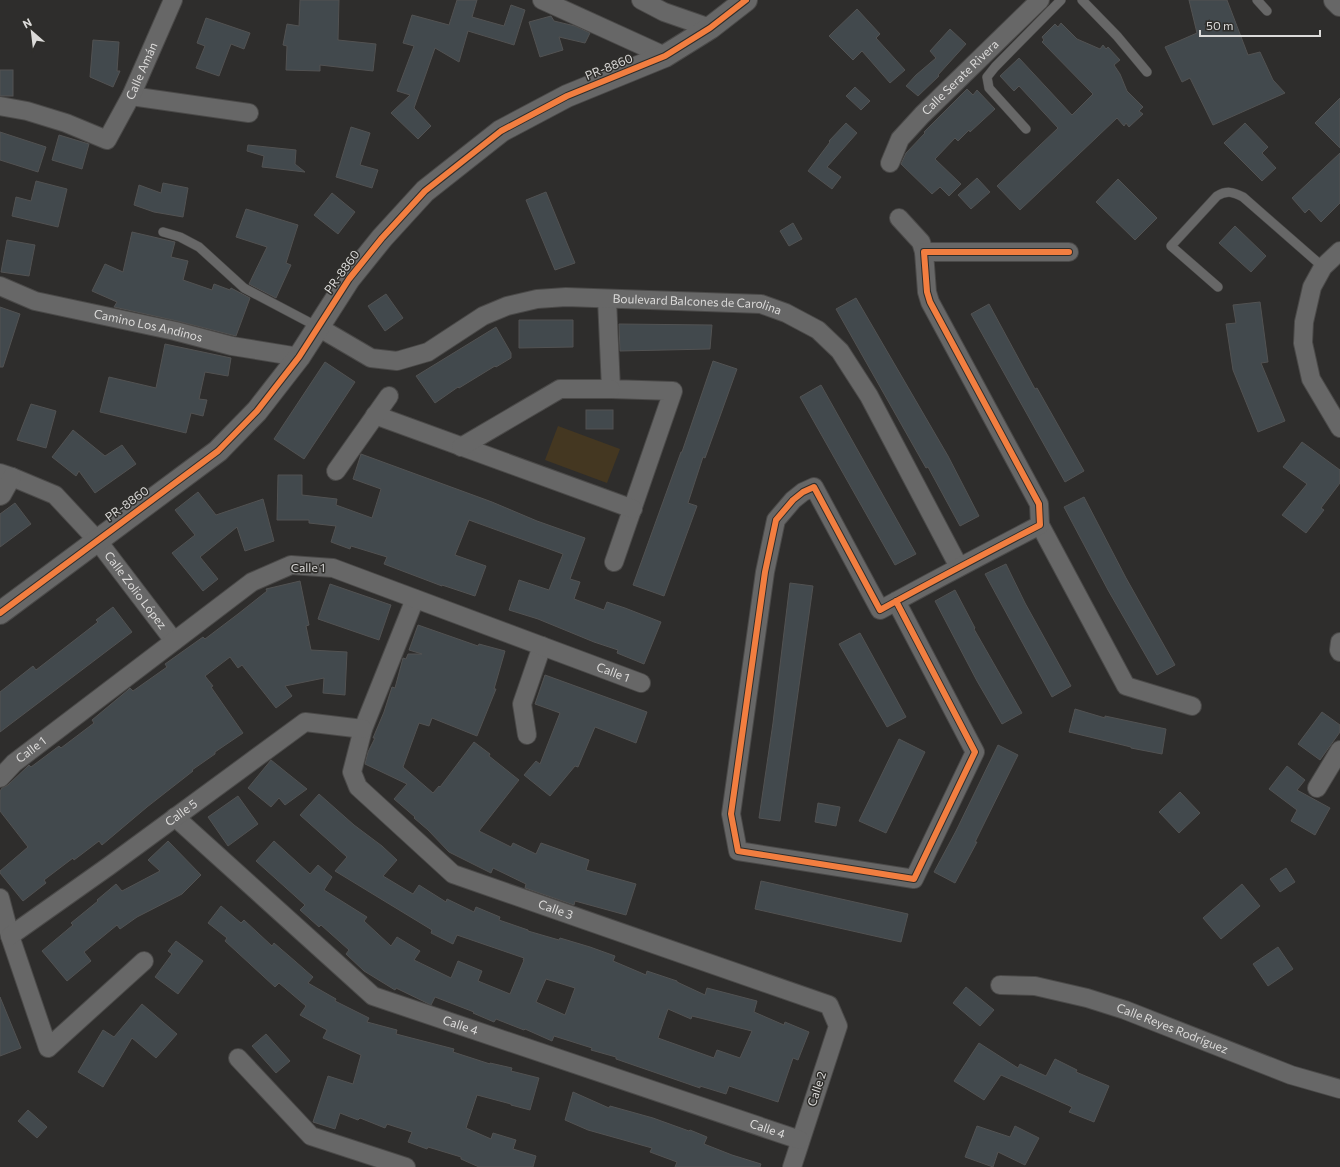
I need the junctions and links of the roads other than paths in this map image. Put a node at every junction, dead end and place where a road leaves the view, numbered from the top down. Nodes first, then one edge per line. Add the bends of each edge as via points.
1 (173, 0) edge
2 (542, 0) edge
3 (641, 0) edge
4 (746, 0) edge
5 (1040, 0) edge
6 (1061, 0) edge
7 (1082, 0) edge
8 (1257, 0) edge
9 (1335, 0) edge
10 (1340, 5) edge
11 (1267, 11) dead end
12 (710, 28) junction
13 (665, 56) junction
14 (1147, 72) dead end
15 (132, 96) junction
16 (0, 106) edge
17 (249, 113) dead end
18 (1026, 129) dead end
19 (890, 163) dead end
20 (899, 218) dead end
21 (163, 232) dead end
22 (1340, 251) edge
23 (924, 252) junction
24 (1069, 252) dead end
25 (1323, 267) junction
26 (0, 286) edge
27 (1218, 288) dead end
28 (607, 299) junction
29 (318, 327) junction
30 (299, 358) junction
31 (612, 389) junction
32 (389, 396) dead end
33 (375, 415) junction
34 (1340, 428) edge
35 (461, 447) junction
36 (336, 471) dead end
37 (6, 475) edge
38 (0, 496) edge
39 (633, 509) junction
40 (1040, 525) junction
41 (97, 540) junction
42 (614, 562) dead end
43 (959, 567) junction
44 (415, 599) junction
45 (896, 601) junction
46 (0, 613) edge
47 (174, 641) junction
48 (1340, 642) edge
49 (542, 646) junction
50 (1340, 652) edge
51 (641, 683) dead end
52 (1192, 706) dead end
53 (363, 730) junction
54 (527, 735) dead end
55 (1340, 750) edge
56 (0, 778) edge
57 (1318, 788) dead end
58 (176, 817) junction
59 (0, 898) edge
60 (10, 936) junction
61 (144, 961) dead end
62 (1000, 985) dead end
63 (832, 1012) joint
64 (238, 1058) dead end
65 (1340, 1089) edge
66 (800, 1140) junction
67 (406, 1167) edge
68 (792, 1167) edge

1 - 15 street, Calle Amán
2 - 13 street
3 - 12 street via 664,12
4 - 12 street, PR-8860 / PR-8860
5 - 19 street, Calle Serate Rivera via 900,139
6 - 18 lane via 987,77 989,88
7 - 14 lane
8 - 11 lane
9 - 10 street
12 - 13 street, PR-8860 / PR-8860
13 - 29 street, PR-8860 / PR-8860 via 567,96 501,131 425,191 349,279
15 - 16 street, Calle Amán via 107,140 66,123
15 - 17 street
20 - 23 street via 921,242
21 - 29 lane via 199,247 244,288
22 - 25 street
23 - 24 street
23 - 40 street via 930,302 1039,504
25 - 27 lane via 1243,197 1232,191 1223,192 1171,246
25 - 34 street via 1312,287 1304,322 1303,343 1311,379
26 - 30 street, Camino Los Andinos via 35,300 232,346
28 - 29 street, Boulevard Balcones de Carolina via 537,299 507,306 484,316 428,352 397,360 371,358
28 - 31 street
28 - 43 street, Boulevard Balcones de Carolina via 761,304 786,313 818,330 840,351 869,396
29 - 30 street, PR-8860 / PR-8860
30 - 41 street, PR-8860 / PR-8860 via 257,411 218,450
31 - 35 street via 560,389
31 - 39 street via 673,391
32 - 33 street
33 - 35 street
33 - 36 street
35 - 39 street
37 - 38 street
37 - 41 street, Calle Zolio López via 55,495
39 - 42 street
40 - 43 street
40 - 52 street via 1126,686
41 - 46 street, PR-8860 / PR-8860
41 - 47 street, Calle Zolio López
43 - 45 street
44 - 47 street, Calle 1 via 333,568 291,565 252,582
44 - 49 street, Calle 1
44 - 53 street, Calle 3
45 - 45 street via 975,752 914,879 738,851 732,814 765,572 776,520 803,492 814,487 880,610
47 - 56 street, Calle 1 via 14,763
48 - 50 street
49 - 51 street, Calle 1
49 - 54 street via 522,704
53 - 58 street, Calle 5 via 305,722
53 - 63 street, Calle 3 via 352,772 358,787 453,874 829,1005
55 - 57 street
58 - 60 street, Calle 5
58 - 66 street, Calle 4 via 373,996
59 - 60 street
60 - 61 street via 48,1048
62 - 65 street, Calle Reyes Rodríguez via 1035,986 1095,1000 1291,1075
63 - 66 street, Calle 2 via 838,1026
64 - 67 street via 311,1136
66 - 68 street, Calle 2

